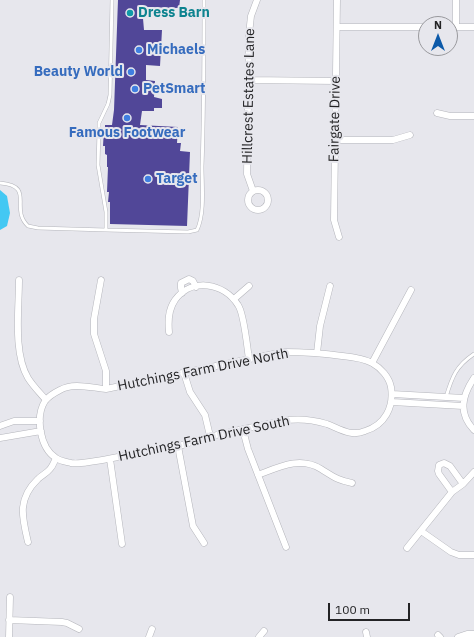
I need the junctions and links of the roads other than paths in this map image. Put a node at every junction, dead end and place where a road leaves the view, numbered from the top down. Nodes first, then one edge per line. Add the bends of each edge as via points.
1 (112, 0) edge
2 (204, 0) edge
3 (257, 0) edge
4 (337, 0) edge
5 (456, 0) edge
6 (454, 16) edge
7 (337, 27) junction
8 (418, 27) edge
9 (458, 27) edge
10 (474, 28) edge
11 (248, 80) junction
12 (336, 81) junction
13 (437, 113) dead end
14 (474, 116) edge
15 (410, 135) dead end
16 (335, 140) junction
17 (0, 183) edge
18 (253, 191) dead end
19 (106, 230) junction
20 (340, 237) dead end
21 (19, 280) dead end
22 (101, 280) dead end
23 (249, 286) dead end
24 (330, 286) dead end
25 (196, 287) junction
26 (411, 290) dead end
27 (182, 293) junction
28 (234, 299) junction
29 (169, 332) dead end
30 (317, 353) junction
31 (474, 354) edge
32 (250, 359) junction
33 (372, 363) junction
34 (184, 373) junction
35 (474, 378) edge
36 (106, 389) junction
37 (392, 394) junction
38 (446, 397) junction
39 (464, 398) junction
40 (46, 400) junction
41 (392, 402) junction
42 (463, 406) junction
43 (40, 421) junction
44 (0, 426) edge
45 (40, 430) junction
46 (243, 430) junction
47 (474, 430) edge
48 (210, 436) junction
49 (0, 438) edge
50 (178, 446) junction
51 (56, 458) junction
52 (110, 459) junction
53 (474, 472) edge
54 (258, 475) junction
55 (352, 483) dead end
56 (463, 484) junction
57 (452, 492) junction
58 (421, 531) junction
59 (28, 542) dead end
60 (122, 544) dead end
61 (204, 544) dead end
62 (286, 547) dead end
63 (407, 548) dead end
64 (474, 555) edge
65 (10, 597) dead end
66 (9, 620) junction
67 (79, 629) dead end
68 (152, 629) dead end
69 (264, 631) dead end
70 (474, 634) edge
71 (9, 637) edge
72 (149, 637) edge
73 (259, 637) edge
74 (458, 637) edge

1 - 19 lane via 109,101 99,123 98,165 106,212
2 - 19 lane via 200,225 193,232
3 - 11 street, Hillcrest Estates Lane via 250,20
4 - 7 street, Fairgate Drive
5 - 6 street
7 - 8 street
7 - 12 street, Fairgate Drive
9 - 10 street
11 - 12 street
11 - 18 street, Hillcrest Estates Lane via 247,174
12 - 16 street, Fairgate Drive
13 - 14 street
15 - 16 street via 393,140
16 - 20 street, Fairgate Drive via 334,220
17 - 19 lane via 13,184 16,187 20,196 21,216 28,226
21 - 40 street via 18,341 21,357 28,378
22 - 36 street via 94,334 106,371
23 - 28 street
24 - 30 street via 320,326
25 - 27 street
25 - 27 street via 193,281 184,280 180,288
25 - 28 street via 216,287
26 - 33 street
27 - 29 street via 171,307 168,318
28 - 32 street via 242,314
30 - 32 street, Hutchings Farm Drive North via 283,352
30 - 33 street, Hutchings Farm Drive North via 358,358
31 - 38 lane via 454,373
32 - 34 street, Hutchings Farm Drive North
33 - 37 street, Hutchings Farm Drive North via 385,374
34 - 36 street, Hutchings Farm Drive North
34 - 48 street via 190,392 205,415
35 - 39 street
36 - 40 street, Hutchings Farm Drive North via 71,386 61,389
37 - 38 street
37 - 41 street, Hutchings Farm Drive North
38 - 39 street
39 - 42 street
40 - 43 street
41 - 42 street
41 - 46 street, Hutchings Farm Drive South via 384,419 364,432 346,432 318,422 298,420
42 - 47 street via 467,422
43 - 44 street via 14,421
43 - 45 street
45 - 49 street
45 - 51 street via 45,446
46 - 48 street, Hutchings Farm Drive South
46 - 54 street
48 - 50 street, Hutchings Farm Drive South
50 - 52 street, Hutchings Farm Drive South
50 - 61 street via 193,526
51 - 52 street, Hutchings Farm Drive South via 73,464
51 - 59 street via 50,470 30,488 22,504
52 - 60 street
53 - 56 street
54 - 55 street via 285,464 298,462 312,464 340,481
54 - 62 street
56 - 57 street
56 - 57 street via 450,466 444,463 439,466 439,474
57 - 58 street
58 - 63 street
58 - 64 street via 451,552
65 - 66 street
66 - 67 street via 62,622
66 - 71 street
68 - 72 street
69 - 73 street
70 - 74 street

